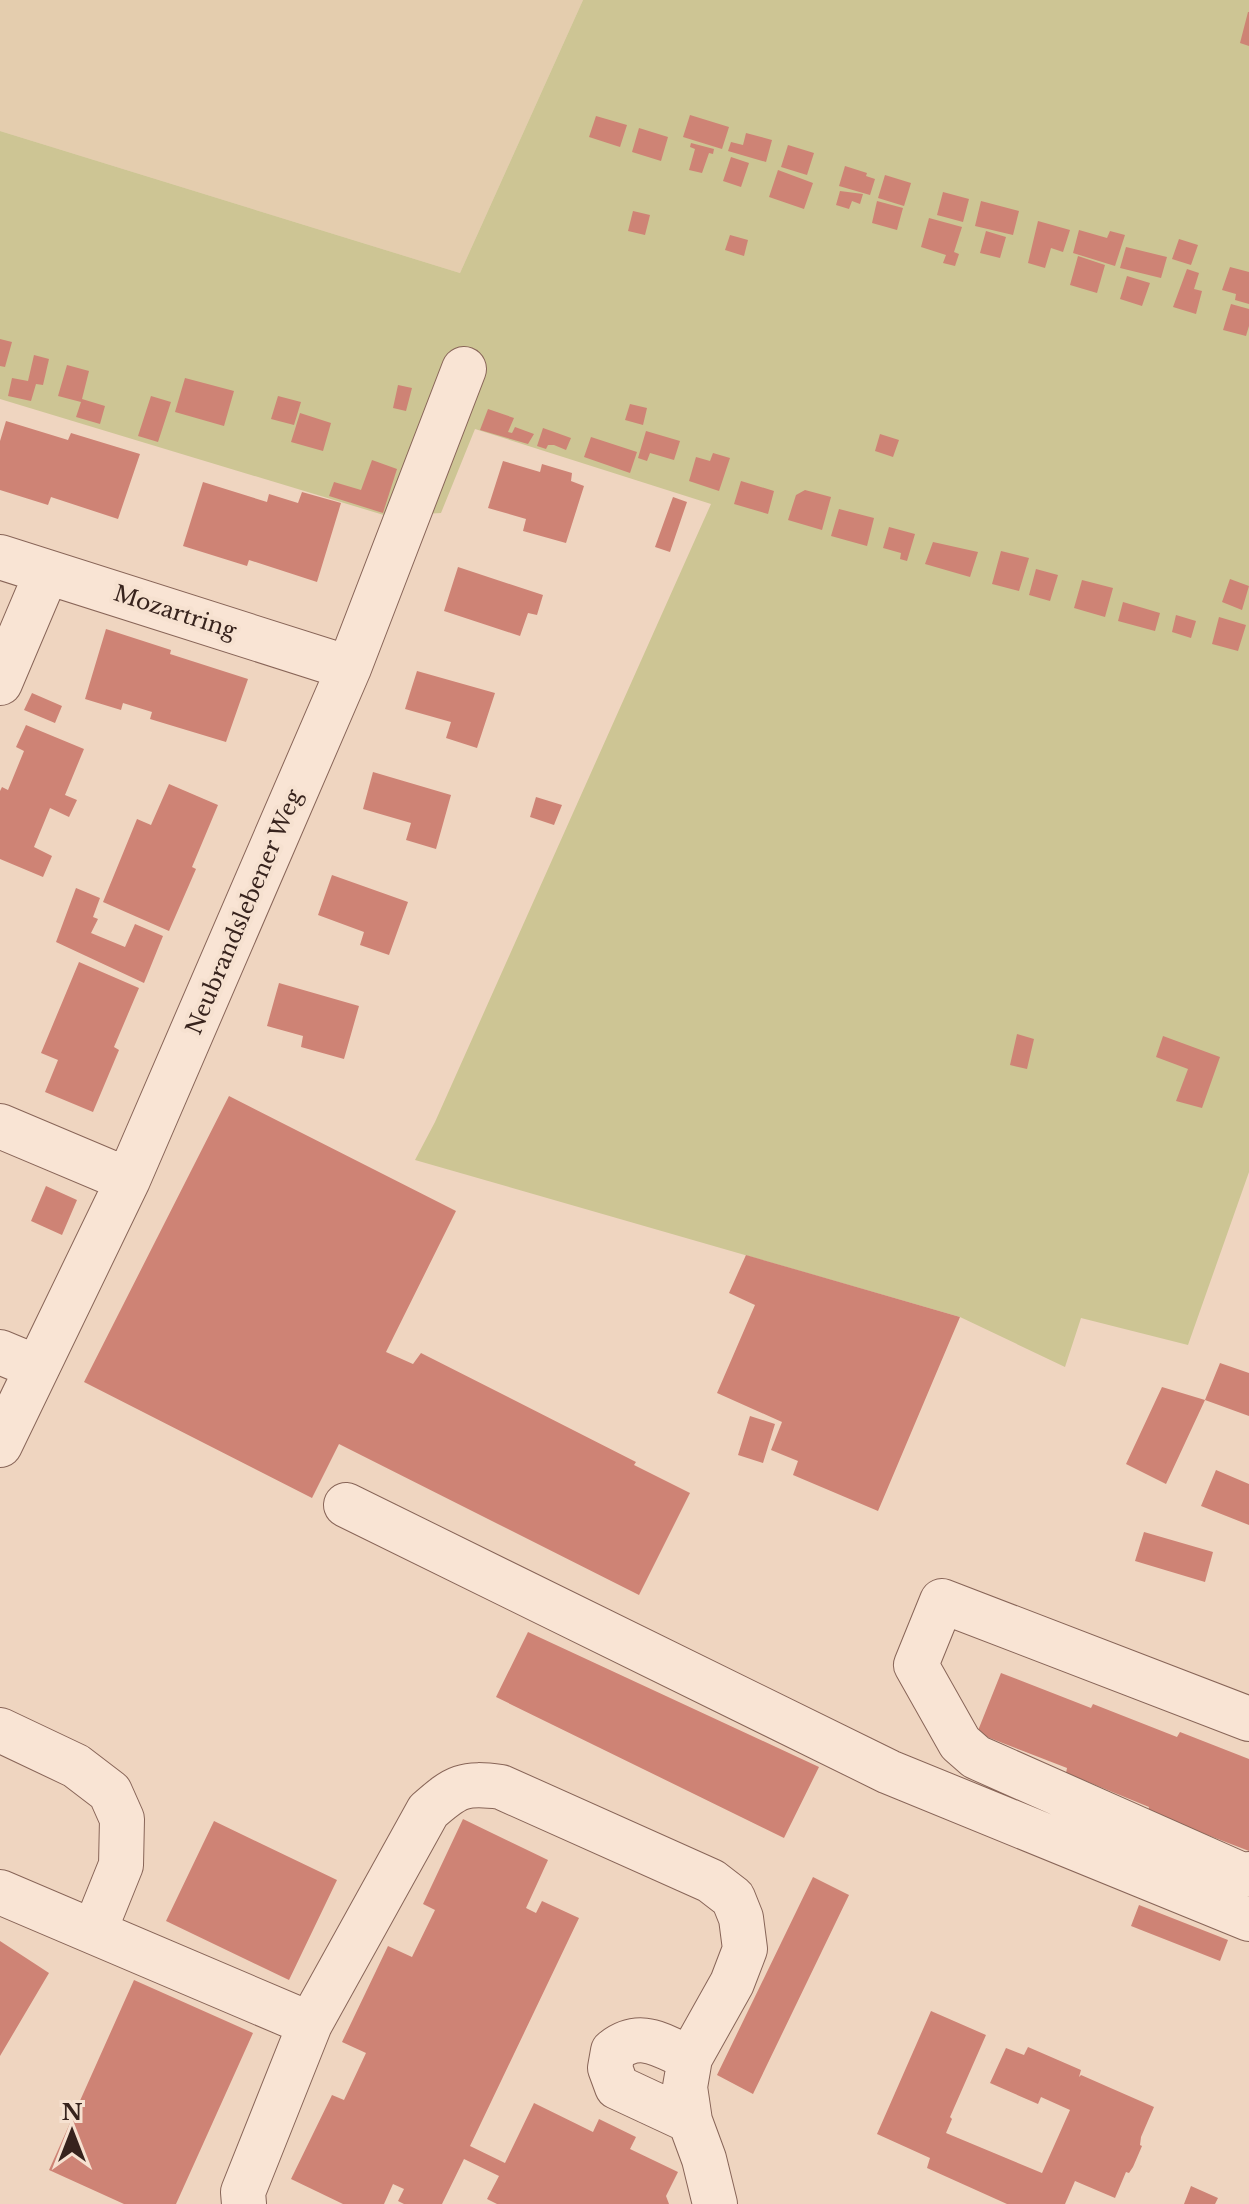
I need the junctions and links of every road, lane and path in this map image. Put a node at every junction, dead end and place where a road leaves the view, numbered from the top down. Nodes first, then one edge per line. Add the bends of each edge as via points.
1 (464, 369) dead end
2 (0, 557) edge
3 (47, 572) junction
4 (349, 668) junction
5 (0, 683) edge
6 (0, 1126) edge
7 (128, 1180) junction
8 (18, 1360) edge
9 (0, 1445) edge
10 (346, 1505) dead end
11 (1249, 1719) edge
12 (0, 1730) edge
13 (1249, 1874) edge
14 (0, 1892) edge
15 (1249, 1919) edge
16 (94, 1932) junction
17 (310, 2024) junction
18 (690, 2058) junction
19 (690, 2121) junction
20 (244, 2204) edge
21 (715, 2204) edge

1 - 4 street, Neubrandslebener Weg
2 - 3 street, Mozartring
3 - 4 street, Mozartring
3 - 5 street
4 - 7 street, Neubrandslebener Weg
6 - 7 street
7 - 8 street, Neubrandslebener Weg
8 - 9 street, Neubrandslebener Weg
10 - 15 street via 889,1772
11 - 13 street via 942,1601 916,1665 960,1743 976,1757
12 - 16 street via 76,1766 110,1792 122,1819 121,1865
14 - 16 street
16 - 17 street
17 - 18 street via 428,1811 452,1789 474,1783 501,1787 711,1881 733,1898 745,1949
17 - 20 street via 243,2192
18 - 19 street via 685,2087
18 - 19 street via 645,2039 626,2040 613,2051 610,2068 617,2087
19 - 21 street

